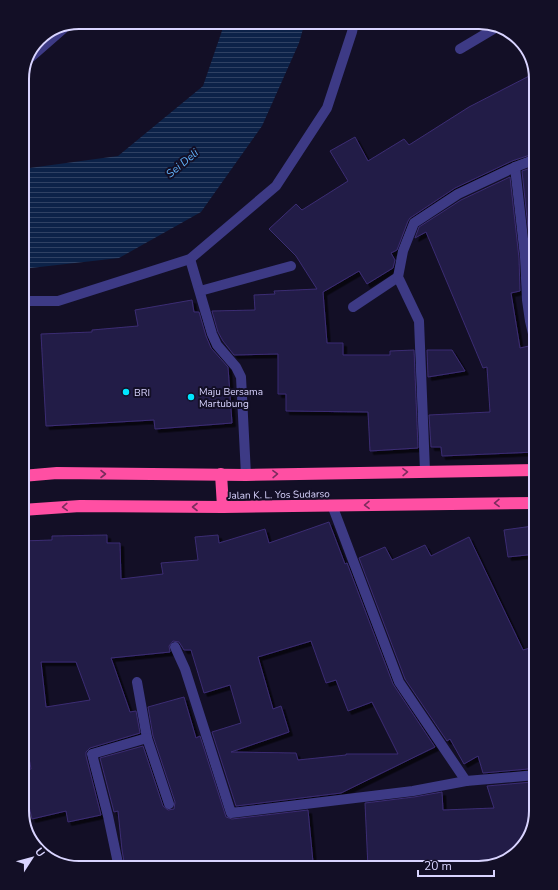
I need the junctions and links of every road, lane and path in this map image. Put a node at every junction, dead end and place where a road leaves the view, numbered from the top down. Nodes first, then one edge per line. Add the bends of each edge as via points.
1 (353, 29) edge
2 (491, 31) edge
3 (54, 36) edge
4 (39, 49) edge
5 (460, 49) dead end
6 (529, 161) edge
7 (515, 166) junction
8 (190, 259) junction
9 (291, 266) dead end
10 (398, 277) junction
11 (200, 291) junction
12 (29, 301) edge
13 (353, 308) dead end
14 (529, 314) edge
15 (529, 470) edge
16 (424, 471) junction
17 (221, 474) junction
18 (29, 475) edge
19 (246, 475) junction
20 (529, 503) edge
21 (332, 505) junction
22 (223, 507) junction
23 (29, 510) edge
24 (175, 647) dead end
25 (137, 682) dead end
26 (146, 738) junction
27 (529, 776) edge
28 (466, 781) junction
29 (170, 804) dead end
30 (118, 861) edge

1 - 8 street via 327,108 276,186
2 - 5 street
3 - 4 street
6 - 7 street
7 - 10 street via 458,194 414,223 402,251
7 - 14 street
8 - 11 street
8 - 12 street via 58,301
9 - 11 street
10 - 13 street
10 - 16 street via 419,321
11 - 19 street via 217,345 241,377
15 - 16 highway, Jalan K. L. Yos Sudarso
19 -> 16 highway, Jalan K. L. Yos Sudarso
18 -> 17 highway, Jalan K. L. Yos Sudarso via 57,473
17 - 19 highway, Jalan K. L. Yos Sudarso
17 - 22 highway
20 -> 21 highway, Jalan K. L. Yos Sudarso
21 - 22 highway, Jalan K. L. Yos Sudarso
21 - 28 street via 399,682
22 -> 23 highway, Jalan K. L. Yos Sudarso via 80,506
24 - 28 street via 185,669 231,813 413,791
25 - 26 street
26 - 29 street
26 - 30 street via 92,754
27 - 28 street

